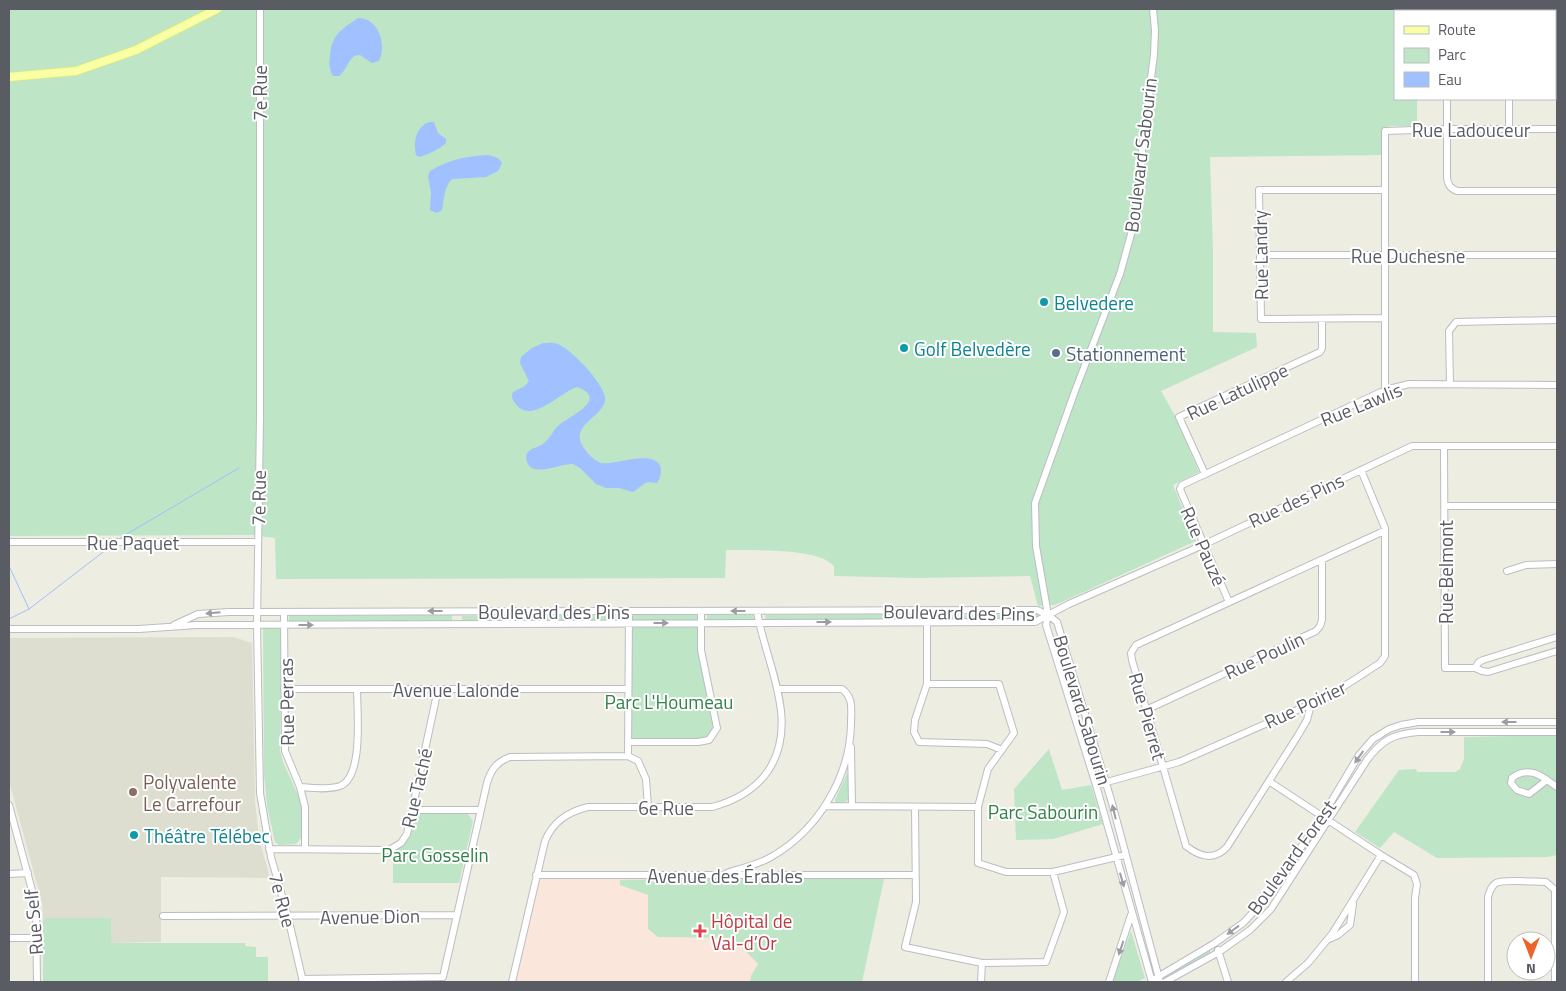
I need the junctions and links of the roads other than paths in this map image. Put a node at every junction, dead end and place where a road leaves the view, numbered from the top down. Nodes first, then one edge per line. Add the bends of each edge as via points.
1 (217, 9) edge
2 (260, 9) edge
3 (1153, 9) edge
4 (9, 77) edge
5 (1447, 100) edge
6 (1509, 100) edge
7 (1447, 129) junction
8 (1509, 129) junction
9 (1557, 129) edge
10 (1385, 190) junction
11 (1557, 191) edge
12 (1260, 255) junction
13 (1385, 255) junction
14 (1557, 255) edge
15 (1385, 318) junction
16 (1322, 320) junction
17 (1557, 320) edge
18 (1450, 384) junction
19 (1557, 385) edge
20 (1385, 390) junction
21 (1444, 446) junction
22 (1557, 446) edge
23 (1361, 470) junction
24 (1205, 474) junction
25 (1180, 489) joint
26 (1445, 506) junction
27 (1557, 506) edge
28 (1384, 531) junction
29 (9, 542) edge
30 (258, 542) junction
31 (1203, 544) junction
32 (1322, 560) junction
33 (1557, 564) edge
34 (1507, 571) dead end
35 (1229, 602) junction
36 (458, 611) junction
37 (629, 611) junction
38 (701, 611) junction
39 (757, 611) junction
40 (927, 611) junction
41 (258, 612) junction
42 (284, 612) junction
43 (1048, 615) junction
44 (701, 622) junction
45 (759, 622) junction
46 (927, 622) junction
47 (628, 623) junction
48 (458, 624) junction
49 (257, 625) junction
50 (284, 625) junction
51 (172, 626) junction
52 (9, 629) edge
53 (1557, 637) edge
54 (1557, 651) edge
55 (1476, 668) junction
56 (927, 684) junction
57 (628, 688) junction
58 (284, 689) junction
59 (356, 689) junction
60 (438, 689) junction
61 (778, 689) junction
62 (1311, 704) junction
63 (1146, 710) junction
64 (1418, 722) junction
65 (1557, 722) edge
66 (1418, 732) junction
67 (1557, 732) edge
68 (851, 738) junction
69 (628, 742) junction
70 (1002, 750) junction
71 (628, 756) junction
72 (1162, 766) junction
73 (1547, 780) junction
74 (1105, 782) junction
75 (1270, 782) junction
76 (1096, 784) junction
77 (300, 787) junction
78 (1557, 787) edge
79 (9, 805) edge
80 (825, 806) junction
81 (852, 806) junction
82 (648, 807) junction
83 (915, 807) junction
84 (978, 807) junction
85 (412, 810) junction
86 (481, 810) junction
87 (1322, 817) junction
88 (1329, 822) junction
89 (269, 849) junction
90 (304, 849) junction
91 (1125, 855) junction
92 (1381, 855) junction
93 (1116, 857) junction
94 (1053, 872) junction
95 (28, 873) junction
96 (9, 874) edge
97 (536, 875) junction
98 (722, 875) junction
99 (915, 875) junction
100 (1353, 900) junction
101 (1131, 914) junction
102 (457, 915) junction
103 (164, 916) dead end
104 (288, 917) junction
105 (1555, 931) edge
106 (9, 938) edge
107 (37, 938) junction
108 (1328, 940) junction
109 (1215, 943) junction
110 (1219, 952) junction
111 (982, 963) junction
112 (302, 980) edge
113 (1160, 980) edge
114 (37, 982) edge
115 (512, 982) edge
116 (981, 982) edge
117 (1109, 982) edge
118 (1151, 982) edge
119 (1165, 982) edge
120 (1228, 982) edge
121 (1286, 982) edge
122 (1415, 982) edge
123 (1488, 982) edge

1 - 4 main road via 136,50 76,71
2 - 30 street, 7e Rue
3 - 43 street, Boulevard Sabourin via 1154,55 1133,228 1120,274 1035,503 1036,546
5 - 7 street
6 - 8 street
7 - 8 street, Rue Ladouceur
7 - 10 street, Rue Ladouceur via 1385,131
7 - 11 street via 1447,178 1452,189
8 - 9 street, Rue Ladouceur
10 - 12 street, Rue Landry via 1259,190
10 - 13 street
12 - 13 street, Rue Duchesne
12 - 16 street, Rue Landry via 1261,319
13 - 14 street, Rue Duchesne
13 - 15 street
15 - 16 street
15 - 20 street
16 - 24 street, Rue Latulippe via 1320,352 1179,417
17 - 18 street via 1456,322 1449,331
18 - 19 street, Rue Lawlis
18 - 20 street, Rue Lawlis via 1409,384
20 - 24 street, Rue Lawlis
21 - 22 street, Rue des Pins
21 - 23 street, Rue des Pins via 1412,446
21 - 26 street, Rue Belmont
23 - 28 street, Rue Poirier
23 - 31 street, Rue des Pins
24 - 25 street, Rue Lawlis
25 - 31 street, Rue Pauzé
26 - 27 street
26 - 55 street, Rue Belmont via 1445,668
28 - 32 street, Rue Pierret
28 - 62 street, Rue Poirier via 1384,656 1380,663 1353,682
29 - 30 street, Rue Paquet
30 - 41 street, 7e Rue
31 - 35 street, Rue Pauzé
31 - 43 street, Rue des Pins
32 - 35 street, Rue Pierret
32 - 63 street, Rue Poulin via 1322,620 1316,630
33 - 34 street via 1526,565
35 - 63 street, Rue Pierret via 1136,645 1131,653 1132,660
36 - 37 street, Boulevard des Pins
36 -> 42 street, Boulevard des Pins
36 - 48 street, Boulevard des Pins
37 - 38 street, Boulevard des Pins
37 - 47 street
39 -> 38 street, Boulevard des Pins
38 - 44 street
39 - 40 street, Boulevard des Pins
39 - 45 street, 6e Rue
40 - 43 street, Boulevard des Pins via 1037,610
40 - 46 street
41 - 42 street, Boulevard des Pins
41 - 49 street, 7e Rue
41 -> 51 street via 198,614
42 - 50 street, Rue Perras
43 - 46 street, Boulevard des Pins via 1035,622
43 - 74 street, Boulevard Sabourin via 1057,622
43 - 76 street, Boulevard Sabourin via 1046,625
44 - 45 street, Boulevard des Pins
47 -> 44 street, Boulevard des Pins
44 - 69 street via 701,650 718,728 709,740 698,742
45 -> 46 street, Boulevard des Pins
45 - 61 street, 6e Rue
46 - 56 street
47 - 48 street, Boulevard des Pins
47 - 57 street
50 -> 48 street, Boulevard des Pins
49 - 50 street, Boulevard des Pins
49 - 51 street
49 - 89 street, 7e Rue via 260,793
50 - 58 street, Rue Perras
51 - 52 street via 157,629
53 - 55 street via 1483,660
54 - 55 street, Rue Belmont via 1488,672
56 - 70 street via 999,684 1014,733
56 - 70 street via 915,720 914,732 919,742 987,744
57 - 60 street, Avenue Lalonde
57 - 69 street
58 - 59 street, Avenue Lalonde
58 - 77 street, Rue Perras via 285,751
59 - 60 street, Avenue Lalonde
59 - 77 street via 358,740 350,776 340,786
60 - 85 street, Rue Taché
61 - 68 street via 842,689 848,694 851,704
61 - 82 street, 6e Rue via 782,720 780,745 772,766 758,784 736,800 712,807
62 - 72 street, Rue Poirier via 1179,762
62 - 75 street, Rue Pierret via 1307,720
63 - 72 street, Rue Pierret
65 -> 64 street, Boulevard Forest
64 - 66 street
64 -> 87 street, Boulevard Forest via 1389,729 1373,739
66 -> 67 street, Boulevard Forest
66 - 88 street, Boulevard Forest via 1390,737 1376,748
68 - 80 street via 842,773
68 - 81 street
69 - 71 street
70 - 84 street via 988,769
71 - 82 street via 638,761 646,779
71 - 86 street via 510,757 492,770
72 - 74 street, Rue Poirier
72 - 75 street, Rue Pierret via 1186,846 1204,856 1213,856 1227,847
73 - 73 street via 1529,794 1517,790 1511,783 1512,778 1524,771
73 - 78 street
74 - 76 street, Rue Poirier
91 -> 74 street, Boulevard Sabourin
75 - 87 street
76 - 93 street, Boulevard Sabourin
77 - 90 street, Rue Perras via 305,807
79 - 95 street, Rue Self
80 - 81 street
80 - 98 street via 796,840 770,858
81 - 83 street
82 - 97 street, 6e Rue via 588,807 568,814 548,833
83 - 84 street
83 - 99 street
84 - 94 street via 978,862 1006,872
85 - 86 street
85 - 90 street, Rue Taché via 407,834 401,844 389,850
86 - 102 street
87 - 88 street
87 -> 109 street, Boulevard Forest via 1263,902 1243,923
88 - 92 street
88 - 110 street, Boulevard Forest via 1271,908 1250,930
89 - 90 street, Rue Taché
89 - 104 street, 7e Rue
91 - 93 street
91 - 113 street, Boulevard Sabourin
92 - 100 street
92 - 122 street via 1414,875 1417,884
93 - 94 street
93 -> 101 street, Boulevard Sabourin
94 - 111 street via 1064,912 1046,962
95 - 96 street
95 - 107 street, Rue Self via 36,905
97 - 98 street, Avenue des Érables
97 - 115 street, 6e Rue
98 - 99 street, Avenue des Érables
99 - 111 street via 916,902 905,947
100 - 108 street
100 - 108 street via 1350,925
101 -> 117 street
101 - 118 street, Boulevard Sabourin
102 - 104 street, Avenue Dion
102 - 112 street via 444,977
103 - 104 street, Avenue Dion
104 - 112 street, 7e Rue
105 - 123 street via 1554,890 1546,882 1498,882 1488,897
106 - 107 street
107 - 114 street, Rue Self
108 - 121 street
109 - 110 street
109 - 113 street, Boulevard Forest
110 - 119 street, Boulevard Forest
110 - 120 street
111 - 116 street
113 - 118 street, Boulevard Forest

